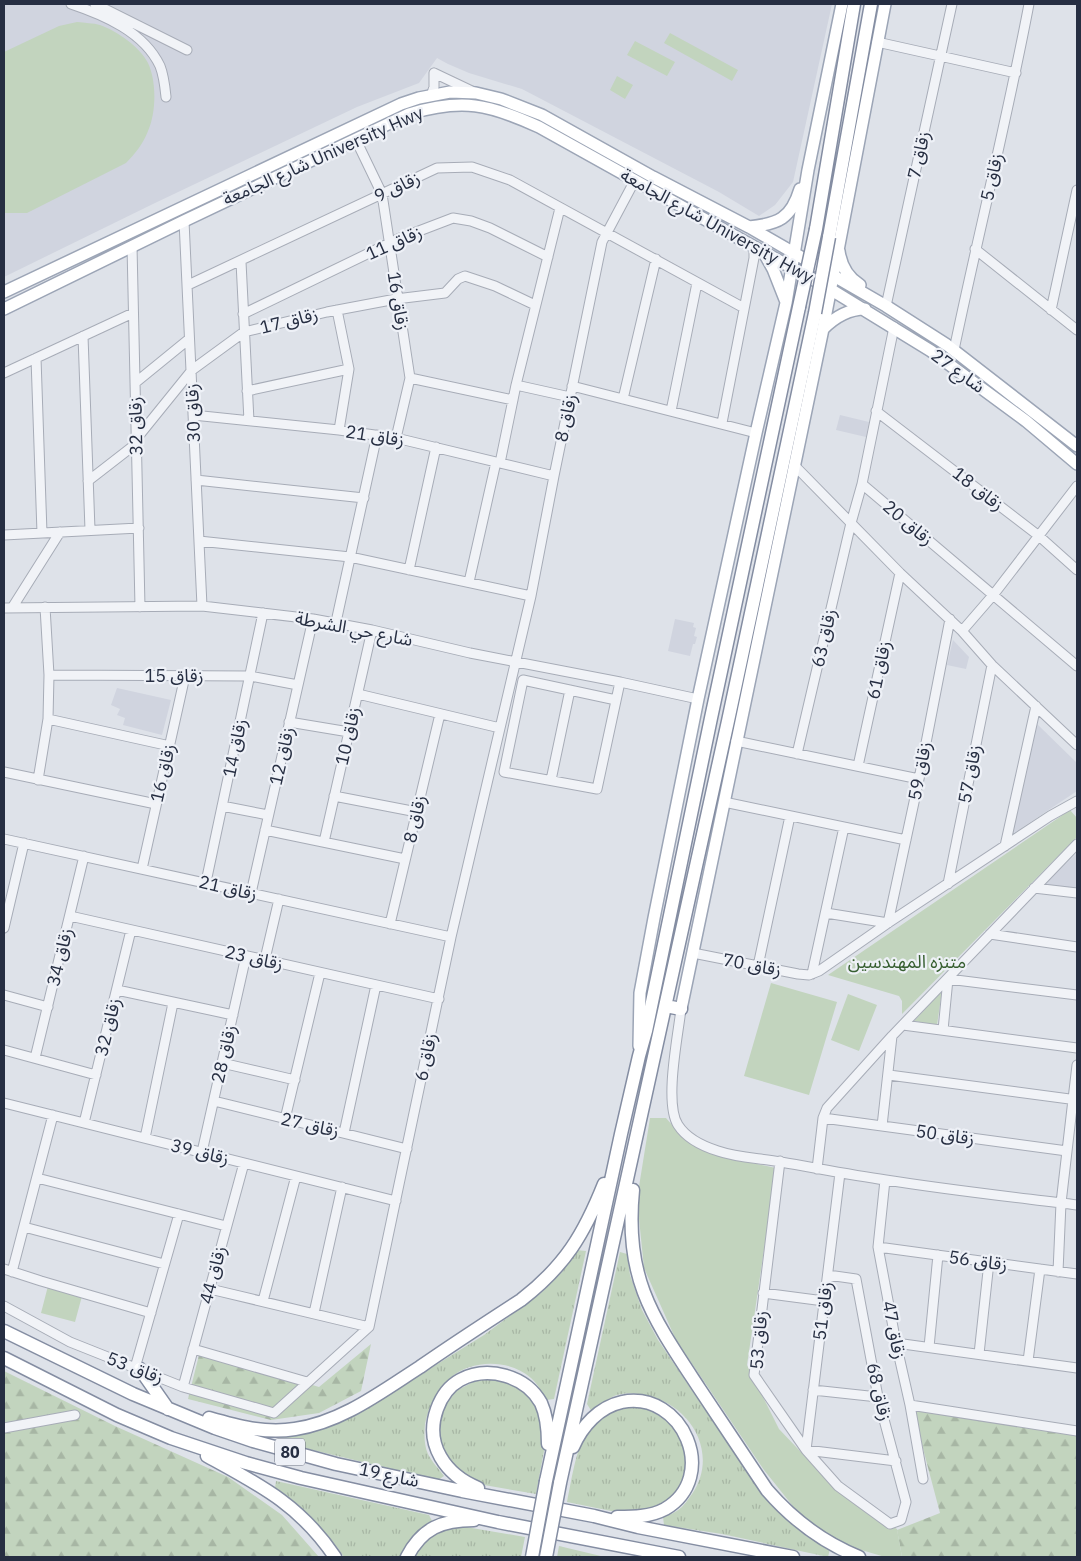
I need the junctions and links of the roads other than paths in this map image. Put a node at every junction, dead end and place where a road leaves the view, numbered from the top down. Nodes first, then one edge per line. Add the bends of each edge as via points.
1 (71, 4) edge
2 (95, 4) edge
3 (842, 4) edge
4 (854, 4) edge
5 (871, 4) edge
6 (885, 4) edge
7 (952, 4) edge
8 (1029, 4) edge
9 (877, 42) junction
10 (187, 50) dead end
11 (942, 56) junction
12 (1016, 73) junction
13 (476, 93) junction
14 (166, 96) dead end
15 (430, 96) junction
16 (356, 140) junction
17 (808, 170) junction
18 (635, 180) junction
19 (1077, 190) edge
20 (212, 192) junction
21 (382, 194) junction
22 (218, 204) junction
23 (560, 208) junction
24 (184, 220) junction
25 (749, 227) junction
26 (607, 232) junction
27 (834, 240) junction
28 (389, 244) junction
29 (132, 246) junction
30 (758, 249) junction
31 (975, 250) junction
32 (796, 253) junction
33 (548, 257) junction
34 (656, 259) junction
35 (241, 262) junction
36 (792, 268) junction
37 (832, 275) junction
38 (697, 283) junction
39 (188, 285) junction
40 (830, 289) junction
41 (4, 292) edge
42 (398, 299) junction
43 (786, 303) junction
44 (536, 305) junction
45 (886, 306) junction
46 (744, 308) junction
47 (4, 309) edge
48 (865, 309) junction
49 (338, 310) junction
50 (1051, 310) junction
51 (133, 313) junction
52 (243, 314) junction
53 (894, 327) junction
54 (823, 329) junction
55 (1077, 330) edge
56 (244, 332) junction
57 (83, 336) junction
58 (189, 339) junction
59 (954, 350) junction
60 (36, 358) junction
61 (349, 369) junction
62 (192, 370) junction
63 (4, 373) edge
64 (410, 378) junction
65 (135, 383) junction
66 (516, 385) junction
67 (572, 386) junction
68 (247, 391) junction
69 (570, 397) junction
70 (623, 399) junction
71 (513, 400) junction
72 (671, 411) junction
73 (876, 411) junction
74 (193, 415) junction
75 (249, 422) junction
76 (722, 423) junction
77 (339, 430) junction
78 (756, 433) junction
79 (377, 435) junction
80 (396, 438) junction
81 (137, 441) junction
82 (1077, 446) edge
83 (436, 447) junction
84 (498, 462) junction
85 (1077, 464) edge
86 (794, 465) junction
87 (554, 476) junction
88 (196, 480) junction
89 (88, 481) junction
90 (862, 484) junction
91 (1077, 486) edge
92 (364, 498) junction
93 (851, 523) junction
94 (138, 528) junction
95 (90, 530) junction
96 (60, 532) junction
97 (42, 533) junction
98 (4, 535) edge
99 (1039, 536) junction
100 (199, 541) junction
101 (350, 557) junction
102 (409, 570) junction
103 (1077, 570) edge
104 (900, 573) junction
105 (469, 582) junction
106 (994, 594) junction
107 (531, 596) junction
108 (202, 606) junction
109 (140, 607) junction
110 (8, 608) edge
111 (45, 608) junction
112 (264, 613) junction
113 (313, 619) junction
114 (950, 619) junction
115 (336, 622) junction
116 (372, 630) junction
117 (962, 631) junction
118 (516, 663) junction
119 (992, 665) junction
120 (1077, 666) edge
121 (49, 675) junction
122 (185, 676) junction
123 (250, 676) junction
124 (620, 682) junction
125 (298, 685) junction
126 (570, 690) junction
127 (358, 694) junction
128 (616, 700) junction
129 (698, 700) junction
130 (1036, 706) junction
131 (440, 714) junction
132 (48, 719) junction
133 (290, 722) junction
134 (500, 728) junction
135 (348, 732) junction
136 (736, 741) junction
137 (1076, 741) edge
138 (170, 746) junction
139 (797, 754) junction
140 (858, 766) junction
141 (4, 772) edge
142 (919, 779) junction
143 (38, 780) junction
144 (551, 780) junction
145 (334, 796) junction
146 (1077, 801) edge
147 (724, 802) junction
148 (156, 804) junction
149 (222, 806) junction
150 (417, 812) junction
151 (268, 816) junction
152 (790, 816) junction
153 (844, 827) junction
154 (265, 830) junction
155 (4, 839) edge
156 (906, 840) junction
157 (324, 842) junction
158 (24, 843) junction
159 (1077, 844) edge
160 (1005, 846) junction
161 (84, 856) junction
162 (405, 859) junction
163 (142, 869) junction
164 (206, 882) junction
165 (948, 884) junction
166 (1034, 888) junction
167 (251, 893) junction
168 (1077, 893) edge
169 (279, 899) junction
170 (826, 913) junction
171 (70, 916) junction
172 (888, 923) junction
173 (390, 924) junction
174 (4, 928) edge
175 (131, 930) junction
176 (990, 934) junction
177 (451, 937) junction
178 (1077, 947) edge
179 (692, 953) junction
180 (246, 956) junction
181 (265, 960) junction
182 (758, 966) junction
183 (320, 973) junction
184 (812, 974) junction
185 (948, 980) junction
186 (376, 985) junction
187 (116, 990) junction
188 (4, 995) edge
189 (1077, 995) edge
190 (438, 998) junction
191 (174, 1003) junction
192 (666, 1006) junction
193 (48, 1007) junction
194 (681, 1009) junction
195 (233, 1015) junction
196 (903, 1025) junction
197 (943, 1030) junction
198 (892, 1036) junction
199 (1077, 1048) edge
200 (4, 1050) edge
201 (639, 1056) junction
202 (35, 1058) junction
203 (222, 1063) junction
204 (1077, 1065) edge
205 (96, 1075) junction
206 (889, 1075) junction
207 (294, 1080) junction
208 (1075, 1100) edge
209 (214, 1102) junction
210 (4, 1103) edge
211 (53, 1115) junction
212 (823, 1118) junction
213 (285, 1119) junction
214 (84, 1123) junction
215 (882, 1126) junction
216 (639, 1132) junction
217 (344, 1133) junction
218 (621, 1134) junction
219 (145, 1138) junction
220 (407, 1149) junction
221 (1067, 1151) junction
222 (202, 1152) junction
223 (780, 1161) junction
224 (244, 1163) junction
225 (817, 1169) junction
226 (840, 1173) junction
227 (296, 1176) junction
228 (37, 1178) junction
229 (885, 1180) junction
230 (342, 1187) junction
231 (396, 1201) junction
232 (1061, 1203) junction
233 (1077, 1205) edge
234 (178, 1214) junction
235 (226, 1226) junction
236 (24, 1227) junction
237 (878, 1247) junction
238 (938, 1255) junction
239 (989, 1262) junction
240 (164, 1264) junction
241 (1040, 1269) junction
242 (8, 1270) edge
243 (1058, 1272) junction
244 (1077, 1274) edge
245 (828, 1275) junction
246 (210, 1289) junction
247 (763, 1294) junction
248 (824, 1301) junction
249 (263, 1302) junction
250 (4, 1306) edge
251 (151, 1313) junction
252 (314, 1314) junction
253 (369, 1327) junction
254 (4, 1331) edge
255 (896, 1343) junction
256 (929, 1348) junction
257 (193, 1349) junction
258 (979, 1354) junction
259 (4, 1358) edge
260 (1028, 1361) junction
261 (137, 1368) junction
262 (1077, 1368) edge
263 (308, 1382) junction
264 (183, 1387) junction
265 (813, 1390) junction
266 (878, 1397) junction
267 (910, 1405) junction
268 (174, 1411) junction
269 (76, 1415) dead end
270 (4, 1428) edge
271 (1077, 1431) edge
272 (171, 1438) junction
273 (806, 1450) junction
274 (896, 1460) junction
275 (564, 1469) junction
276 (547, 1476) junction
277 (923, 1479) dead end
278 (502, 1497) junction
279 (594, 1516) junction
280 (498, 1522) junction
281 (890, 1524) joint
282 (591, 1540) junction
283 (335, 1557) edge
284 (407, 1557) edge
285 (532, 1557) edge
286 (546, 1557) edge
287 (632, 1557) edge
288 (679, 1557) edge
289 (793, 1557) edge
290 (859, 1557) edge

1 - 14 street via 113,22 141,42 160,67
2 - 10 street
3 - 17 main road
4 - 201 highway, bridge via 816,229
5 - 27 highway
6 - 9 main road
7 - 11 street, زقاق 7
8 - 12 street, زقاق 5
9 - 11 street
9 - 27 main road
11 - 12 street
11 - 45 street, زقاق 7
12 - 31 street, زقاق 5
13 - 15 main road, شارع الجامعة University Hwy via 450,92
13 - 15 street via 434,73
13 - 25 main road, شارع الجامعة University Hwy via 502,99 542,115
15 - 20 main road, شارع الجامعة University Hwy via 402,104
16 - 18 main road, شارع الجامعة University Hwy via 409,114 448,104 474,105 532,123
16 - 21 street, زقاق 16
16 - 22 main road, شارع الجامعة University Hwy
17 - 25 main road via 796,201 786,216 765,226
17 - 32 main road
18 - 26 street, زقاق 8
18 - 30 main road, شارع الجامعة University Hwy
19 - 50 street
20 - 22 main road
20 - 41 main road, شارع الجامعة University Hwy
21 - 23 street, زقاق 9 via 438,168 467,166 510,180
21 - 28 street, زقاق 16
21 - 35 street, زقاق 9
22 - 24 main road, شارع الجامعة University Hwy
23 - 26 street, زقاق 9
23 - 33 street
24 - 29 main road, شارع الجامعة University Hwy
24 - 39 street, زقاق 30
25 - 32 main road, شارع الجامعة University Hwy
26 - 34 street, زقاق 9
26 - 67 street, زقاق 8 via 602,242
27 - 37 main road
27 - 45 main road via 848,276 880,298
27 - 192 highway, bridge via 815,313
28 - 33 street, زقاق 11 via 456,218 490,228
28 - 42 street, زقاق 16
28 - 52 street, زقاق 11
29 - 47 main road, شارع الجامعة University Hwy
29 - 51 street, زقاق 32
30 - 36 main road, شارع الجامعة University Hwy
30 - 43 main road via 777,278
30 - 46 street
31 - 50 street
31 - 59 street, زقاق 5
32 - 36 main road
32 - 37 main road, شارع الجامعة University Hwy
33 - 44 street
34 - 38 street, زقاق 9
34 - 70 street
35 - 39 street, زقاق 9
35 - 52 street
36 - 40 main road, شارع الجامعة University Hwy
36 - 43 main road
37 - 40 main road
37 - 45 main road, شارع 27
38 - 46 street, زقاق 9
38 - 72 street
39 - 58 street, زقاق 30
40 - 48 main road, شارع 27
40 - 54 main road
42 - 44 street, زقاق 17 via 445,292 465,276
42 - 49 street, زقاق 17
42 - 64 street, زقاق 16
43 - 78 main road
44 - 66 street
45 - 59 main road, شارع 27
46 - 76 street
48 - 53 main road, شارع 27
48 - 54 main road via 848,312
49 - 56 street, زقاق 17
49 - 61 street
50 - 55 street
51 - 57 street
51 - 65 street, زقاق 32
52 - 56 street
53 - 73 street
53 - 85 main road, شارع 27 via 978,385
54 - 86 main road
56 - 62 street, زقاق 17
56 - 68 street
57 - 60 street
57 - 89 street
58 - 62 street, زقاق 30
58 - 65 street
59 - 82 main road, شارع 27
60 - 63 street
60 - 97 street
61 - 68 street
61 - 77 street
62 - 74 street, زقاق 30
62 - 81 street, زقاق 17
64 - 71 street
64 - 80 street, زقاق 16
65 - 81 street, زقاق 32
66 - 69 street
66 - 71 street
67 - 69 street, زقاق 8
67 - 70 street
68 - 75 street
69 - 87 street, زقاق 8
70 - 72 street
71 - 84 street
72 - 76 street
73 - 90 street
73 - 99 street, زقاق 18
74 - 75 street, زقاق 21
74 - 88 street, زقاق 30
75 - 77 street, زقاق 21
76 - 78 street
77 - 79 street, زقاق 21
78 - 129 main road
79 - 80 street, زقاق 21
79 - 92 street
80 - 83 street, زقاق 21
81 - 89 street, زقاق 17
81 - 94 street, زقاق 32
83 - 84 street, زقاق 21
83 - 102 street
84 - 87 street, زقاق 21
84 - 105 street
86 - 93 street
86 - 136 main road
87 - 107 street, زقاق 8
88 - 92 street
88 - 100 street, زقاق 30
89 - 95 street
90 - 93 street, زقاق 63
90 - 106 street, زقاق 20
91 - 99 street
92 - 101 street
93 - 104 street
93 - 139 street, زقاق 63
94 - 95 street
94 - 109 street, زقاق 32
95 - 96 street
96 - 97 street
96 - 110 street
97 - 98 street
99 - 103 street, زقاق 18
99 - 106 street
100 - 101 street
100 - 108 street, زقاق 30
101 - 102 street
101 - 115 street
102 - 105 street
104 - 114 street
104 - 140 street, زقاق 61
105 - 107 street
106 - 117 street
106 - 120 street, زقاق 20
107 - 118 street, زقاق 8
108 - 109 street, شارع حي الشرطة
108 - 112 street, شارع حي الشرطة
109 - 111 street, شارع حي الشرطة
110 - 111 street, شارع حي الشرطة
111 - 121 street
112 - 113 street, شارع حي الشرطة
112 - 123 street, زقاق 14
113 - 115 street, شارع حي الشرطة
113 - 125 street, زقاق 12
114 - 117 street
114 - 142 street, زقاق 59
115 - 116 street, شارع حي الشرطة
116 - 118 street, شارع حي الشرطة
116 - 127 street, زقاق 10
117 - 119 street
118 - 124 street, شارع حي الشرطة
118 - 134 street, زقاق 6
119 - 130 street
119 - 165 street, زقاق 57
121 - 122 street, زقاق 15
121 - 132 street
122 - 123 street, زقاق 15
122 - 138 street, زقاق 16
123 - 125 street, زقاق 15
123 - 149 street, زقاق 14
124 - 128 street
124 - 129 street, شارع حي الشرطة
125 - 133 street, زقاق 12
126 - 128 street
126 - 144 street
126 - 144 street via 523,680 504,772
127 - 131 street
127 - 135 street, زقاق 10
128 - 144 street via 596,789
129 - 201 main road via 640,993
130 - 137 street
130 - 160 street
131 - 134 street
131 - 150 street, زقاق 8
132 - 138 street
132 - 143 street
133 - 135 street
133 - 151 street, زقاق 12
134 - 177 street, زقاق 6
135 - 145 street, زقاق 10
136 - 139 street
136 - 147 main road
138 - 148 street, زقاق 16
139 - 140 street
140 - 142 street
141 - 143 street
142 - 156 street, زقاق 59
143 - 148 street
145 - 150 street
145 - 157 street, زقاق 10
146 - 160 street
147 - 152 street
147 - 179 main road
148 - 163 street, زقاق 16
149 - 151 street
149 - 164 street, زقاق 14
150 - 162 street, زقاق 8
151 - 154 street, زقاق 12
152 - 153 street
152 - 182 street
153 - 156 street
153 - 170 street
154 - 157 street
154 - 167 street, زقاق 12
155 - 158 street, زقاق 21
156 - 172 street, زقاق 59
157 - 162 street
158 - 161 street, زقاق 21
158 - 174 street
159 - 166 street
160 - 165 street
161 - 163 street, زقاق 21
161 - 171 street, زقاق 34
162 - 173 street, زقاق 8
163 - 164 street, زقاق 21
164 - 167 street, زقاق 21
165 - 172 street
166 - 168 street
166 - 176 street
167 - 169 street, زقاق 21
169 - 173 street, زقاق 21
169 - 181 street
170 - 172 street
170 - 184 street
171 - 175 street, زقاق 23
171 - 193 street, زقاق 34
172 - 184 street
173 - 177 street, زقاق 21
175 - 180 street, زقاق 23
175 - 187 street, زقاق 32
176 - 178 street
176 - 185 street
177 - 190 street, زقاق 6
179 - 182 street, زقاق 70
179 - 194 main road
180 - 181 street, زقاق 23
180 - 195 street, زقاق 28
181 - 183 street, زقاق 23
182 - 184 street, زقاق 70
183 - 186 street, زقاق 23
183 - 207 street
185 - 189 street
185 - 196 street
185 - 197 street
186 - 190 street, زقاق 23
186 - 217 street
187 - 191 street
187 - 205 street, زقاق 32
188 - 193 street
190 - 220 street, زقاق 6
191 - 195 street
191 - 219 street
192 - 194 highway
192 - 216 highway
193 - 202 street, زقاق 34
194 - 223 street via 671,1097 673,1116 679,1127 693,1140 716,1151
195 - 203 street, زقاق 28
196 - 197 street
196 - 198 street
197 - 199 street
198 - 206 street
198 - 212 street via 827,1108
200 - 202 street
201 - 218 highway
202 - 205 street
203 - 207 street
203 - 209 street, زقاق 28
204 - 208 street
205 - 214 street, زقاق 32
206 - 208 street
206 - 215 street
207 - 213 street
208 - 221 street
209 - 213 street, زقاق 27
209 - 222 street, زقاق 28
210 - 211 street, زقاق 39
211 - 214 street, زقاق 39
211 - 228 street
212 - 215 street, زقاق 50
212 - 225 street
213 - 217 street, زقاق 27
214 - 219 street, زقاق 39
215 - 221 street, زقاق 50
216 - 275 highway
216 - 290 highway via 631,1240 638,1279 653,1316 767,1490 808,1530
217 - 220 street, زقاق 27
218 - 268 highway via 592,1212 575,1245 552,1274 521,1300 367,1402 323,1422 294,1430 248,1428
218 - 276 highway
219 - 222 street, زقاق 39
220 - 231 street, زقاق 6
221 - 232 street
222 - 224 street, زقاق 39
223 - 225 street
223 - 247 street, زقاق 53
224 - 227 street, زقاق 39
224 - 235 street, زقاق 44
225 - 226 street
226 - 229 street
226 - 245 street, زقاق 51
227 - 230 street, زقاق 39
227 - 249 street
228 - 234 street
228 - 236 street
229 - 232 street
229 - 237 street, زقاق 47
230 - 231 street, زقاق 39
230 - 252 street
231 - 253 street, زقاق 6
232 - 233 street
232 - 243 street
234 - 235 street
234 - 240 street
235 - 246 street, زقاق 44
236 - 240 street
236 - 242 street
237 - 238 street, زقاق 56
237 - 255 street, زقاق 47
238 - 239 street, زقاق 56
238 - 256 street
239 - 241 street, زقاق 56
239 - 258 street
240 - 251 street
241 - 243 street, زقاق 56
241 - 260 street
242 - 251 street
243 - 244 street, زقاق 56
245 - 248 street, زقاق 51
245 - 266 street, زقاق 68 via 856,1279
246 - 249 street
246 - 257 street, زقاق 44
247 - 248 street
247 - 273 street, زقاق 53 via 754,1375
248 - 265 street, زقاق 51
249 - 252 street
250 - 261 street, زقاق 53 via 70,1342
251 - 261 street
252 - 253 street
253 - 263 street
254 - 268 highway, شارع 19 / 80
255 - 256 street
255 - 267 street, زقاق 47
256 - 258 street
257 - 263 street
257 - 264 street, زقاق 44
258 - 260 street
259 - 272 highway, شارع 19 / 80 via 92,1403
260 - 262 street
261 - 264 street, زقاق 53
261 - 268 highway
263 - 264 street, زقاق 53 via 274,1413
265 - 266 street
265 - 273 street, زقاق 51
266 - 274 street, زقاق 68
267 - 271 street
267 - 277 street, زقاق 47
268 - 278 highway, شارع 19 / 80 via 233,1435 305,1456
269 - 270 street
272 - 280 highway, شارع 19 / 80 via 302,1478
272 - 283 highway via 269,1490 306,1522
273 - 274 street
273 - 281 street, زقاق 53 via 838,1486
274 - 281 street, زقاق 68 via 906,1502 901,1520
275 - 279 highway via 585,1427 604,1409 615,1404 628,1401 649,1404 668,1412 682,1428 690,1447 691,1469 683,1491 675,1501 642,1516
275 - 286 highway, bridge
276 - 278 highway via 548,1430 541,1404 534,1393 503,1375 481,1374 460,1380 444,1395 436,1414 436,1450 456,1476
276 - 285 highway, bridge
278 - 279 highway, شارع 19 / 80
279 - 289 highway, شارع 19 / 80
280 - 282 highway, شارع 19 / 80
280 - 284 highway via 461,1520 436,1527 418,1539
282 - 287 highway
282 - 288 highway, شارع 19 / 80

